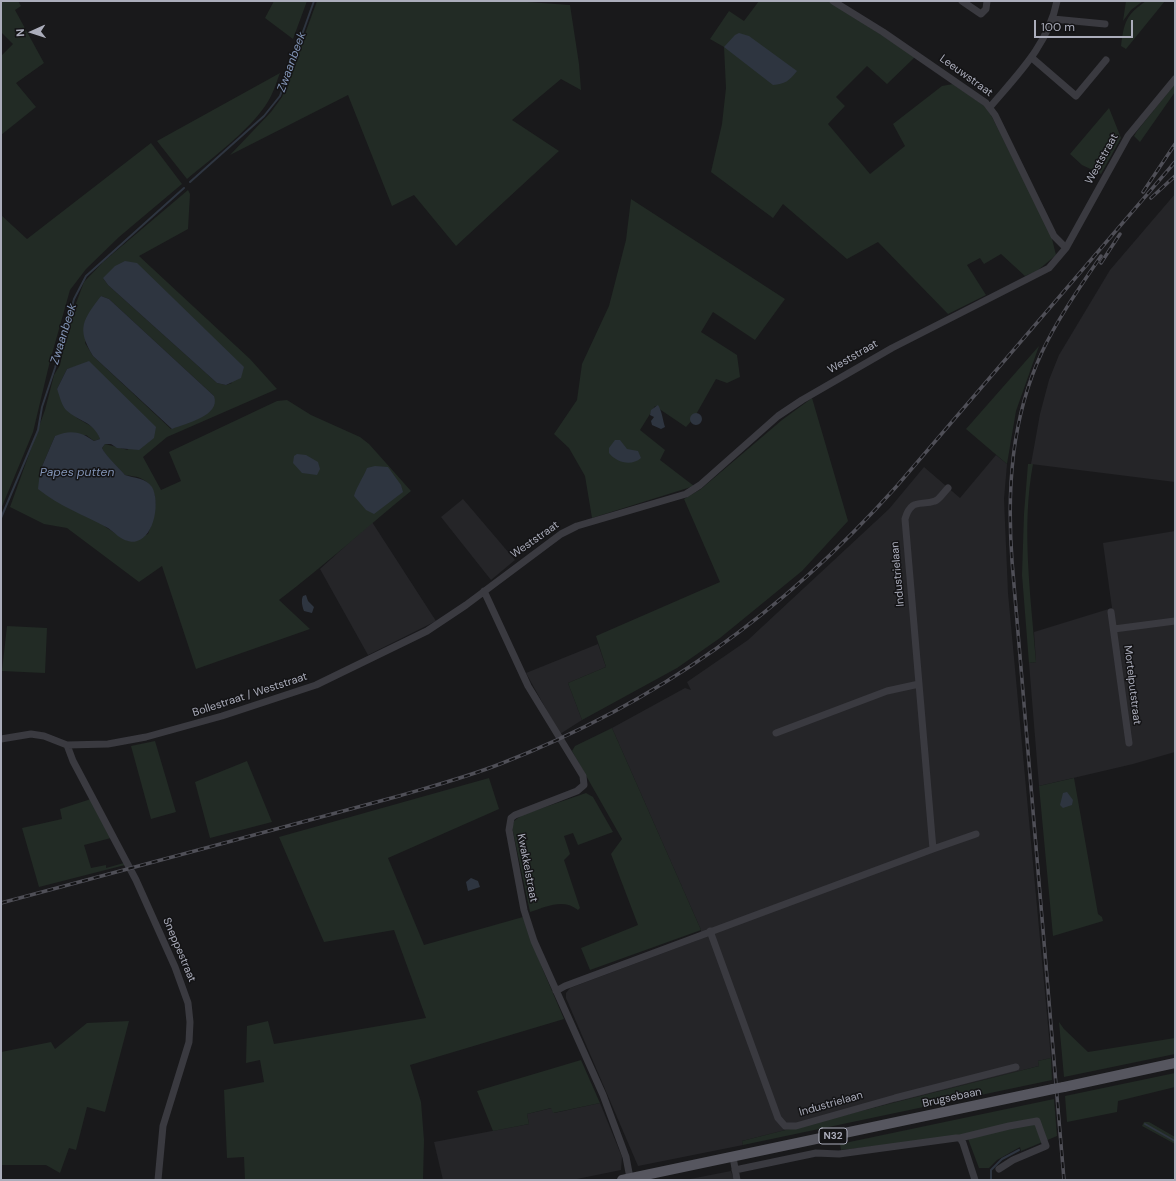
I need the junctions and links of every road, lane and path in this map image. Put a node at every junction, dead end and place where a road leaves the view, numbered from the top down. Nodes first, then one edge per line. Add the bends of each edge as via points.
1 (833, 1) edge
2 (962, 1) edge
3 (986, 1) edge
4 (1056, 1) edge
5 (1053, 19) junction
6 (1105, 24) dead end
7 (1032, 58) junction
8 (1106, 60) dead end
9 (1175, 79) edge
10 (990, 108) junction
11 (1066, 248) junction
12 (948, 488) dead end
13 (484, 591) junction
14 (1111, 612) dead end
15 (1175, 621) edge
16 (1114, 629) junction
17 (919, 684) junction
18 (776, 733) dead end
19 (1, 739) edge
20 (1129, 744) dead end
21 (67, 745) junction
22 (976, 834) dead end
23 (933, 849) junction
24 (710, 931) junction
25 (556, 991) junction
26 (1175, 1063) edge
27 (1016, 1067) dead end
28 (960, 1138) junction
29 (733, 1157) junction
30 (999, 1169) dead end
31 (735, 1170) junction
32 (626, 1179) edge
33 (158, 1180) edge
34 (737, 1180) edge
35 (975, 1180) edge

1 - 10 street, Leeuwstraat via 904,45
2 - 3 street via 981,14 986,9
4 - 5 street
5 - 6 street
5 - 7 street
7 - 8 street via 1076,96
7 - 10 street
9 - 11 street, Weststraat via 1128,136
10 - 11 street, Leeuwstraat via 1054,236
11 - 13 street, Weststraat via 1049,268 892,348 802,400 778,416 700,485 686,494 577,526 530,555
12 - 17 street, Industrielaan via 936,501 914,504 905,519
13 - 21 street, Bollestraat / Weststraat via 427,631 316,685 146,737 108,744
13 - 25 street, Kwakkelstraat via 528,686 583,776 584,785 577,791 515,815 509,824 524,910
14 - 16 street, Mortelputstraat
15 - 16 street
16 - 20 street, Mortelputstraat
17 - 18 street via 887,691
17 - 23 street, Industrielaan
19 - 21 street, Bollestraat / Weststraat via 38,735
21 - 33 street, Sneppestraat via 136,880 175,967 188,1003 188,1042 163,1126
22 - 23 street
23 - 24 street
24 - 25 street
24 - 27 street, Industrielaan via 778,1118 785,1126 796,1126
25 - 32 street, Kwakkelstraat via 609,1110 629,1168
26 - 29 main road, Brugsebaan / N32, bridge
28 - 30 street via 1037,1121 1046,1148 1013,1160
28 - 31 street via 840,1154 816,1153
28 - 35 street via 969,1157
29 - 31 street
29 - 32 main road, Brugsebaan / N32
31 - 34 street

